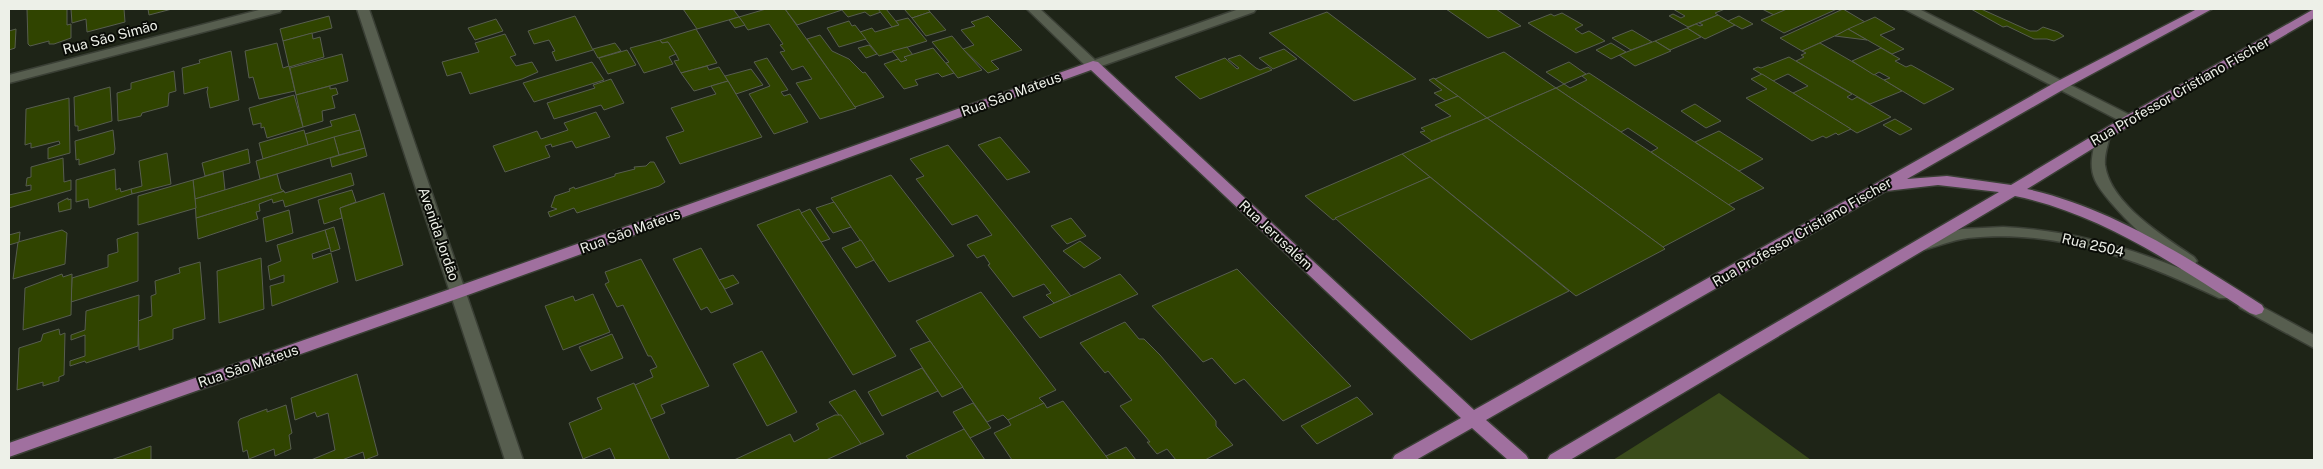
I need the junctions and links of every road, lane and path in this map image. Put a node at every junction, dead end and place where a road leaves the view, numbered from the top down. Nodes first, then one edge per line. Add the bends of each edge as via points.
1 (276, 9) edge
2 (363, 9) edge
3 (1033, 9) edge
4 (1250, 9) edge
5 (1910, 9) edge
6 (2206, 9) edge
7 (2314, 13) edge
8 (1093, 64) junction
9 (9, 79) edge
10 (2062, 86) junction
11 (2129, 120) junction
12 (2104, 135) junction
13 (2014, 190) junction
14 (1874, 191) junction
15 (1920, 246) junction
16 (459, 292) junction
17 (2256, 309) junction
18 (2314, 342) edge
19 (1474, 420) junction
20 (9, 450) edge
21 (514, 460) edge
22 (1401, 460) edge
23 (1520, 460) edge
24 (1556, 460) edge

1 - 9 street, Rua São Simão
2 - 16 street, Avenida Jordão
3 - 8 street, Rua Jerusalém
4 - 8 street, Rua São Mateus
5 - 10 street
6 - 10 main road, Rua Professor Cristiano Fischer
7 - 11 main road, Rua Professor Cristiano Fischer
8 - 16 main road, Rua São Mateus
8 - 19 main road, Rua Jerusalém
10 - 11 street
10 - 14 main road, Rua Professor Cristiano Fischer
11 - 12 main road, Rua Professor Cristiano Fischer
12 - 13 main road, Rua Professor Cristiano Fischer
12 - 17 street, Rua 2504 via 2098,166 2108,191 2124,211 2156,238
13 - 14 main road via 1964,182 1920,181
13 - 15 main road, Rua Professor Cristiano Fischer
13 - 17 main road via 2111,222 2173,256
14 - 19 main road, Rua Professor Cristiano Fischer
15 - 17 street, Rua 2504 via 1967,233 2018,233 2078,239 2121,250 2181,273
15 - 24 main road, Rua Professor Cristiano Fischer
16 - 20 main road, Rua São Mateus
16 - 21 street, Avenida Jordão
17 - 18 street, Rua 2504
19 - 22 main road, Rua Professor Cristiano Fischer
19 - 23 main road, Rua Jerusalém

